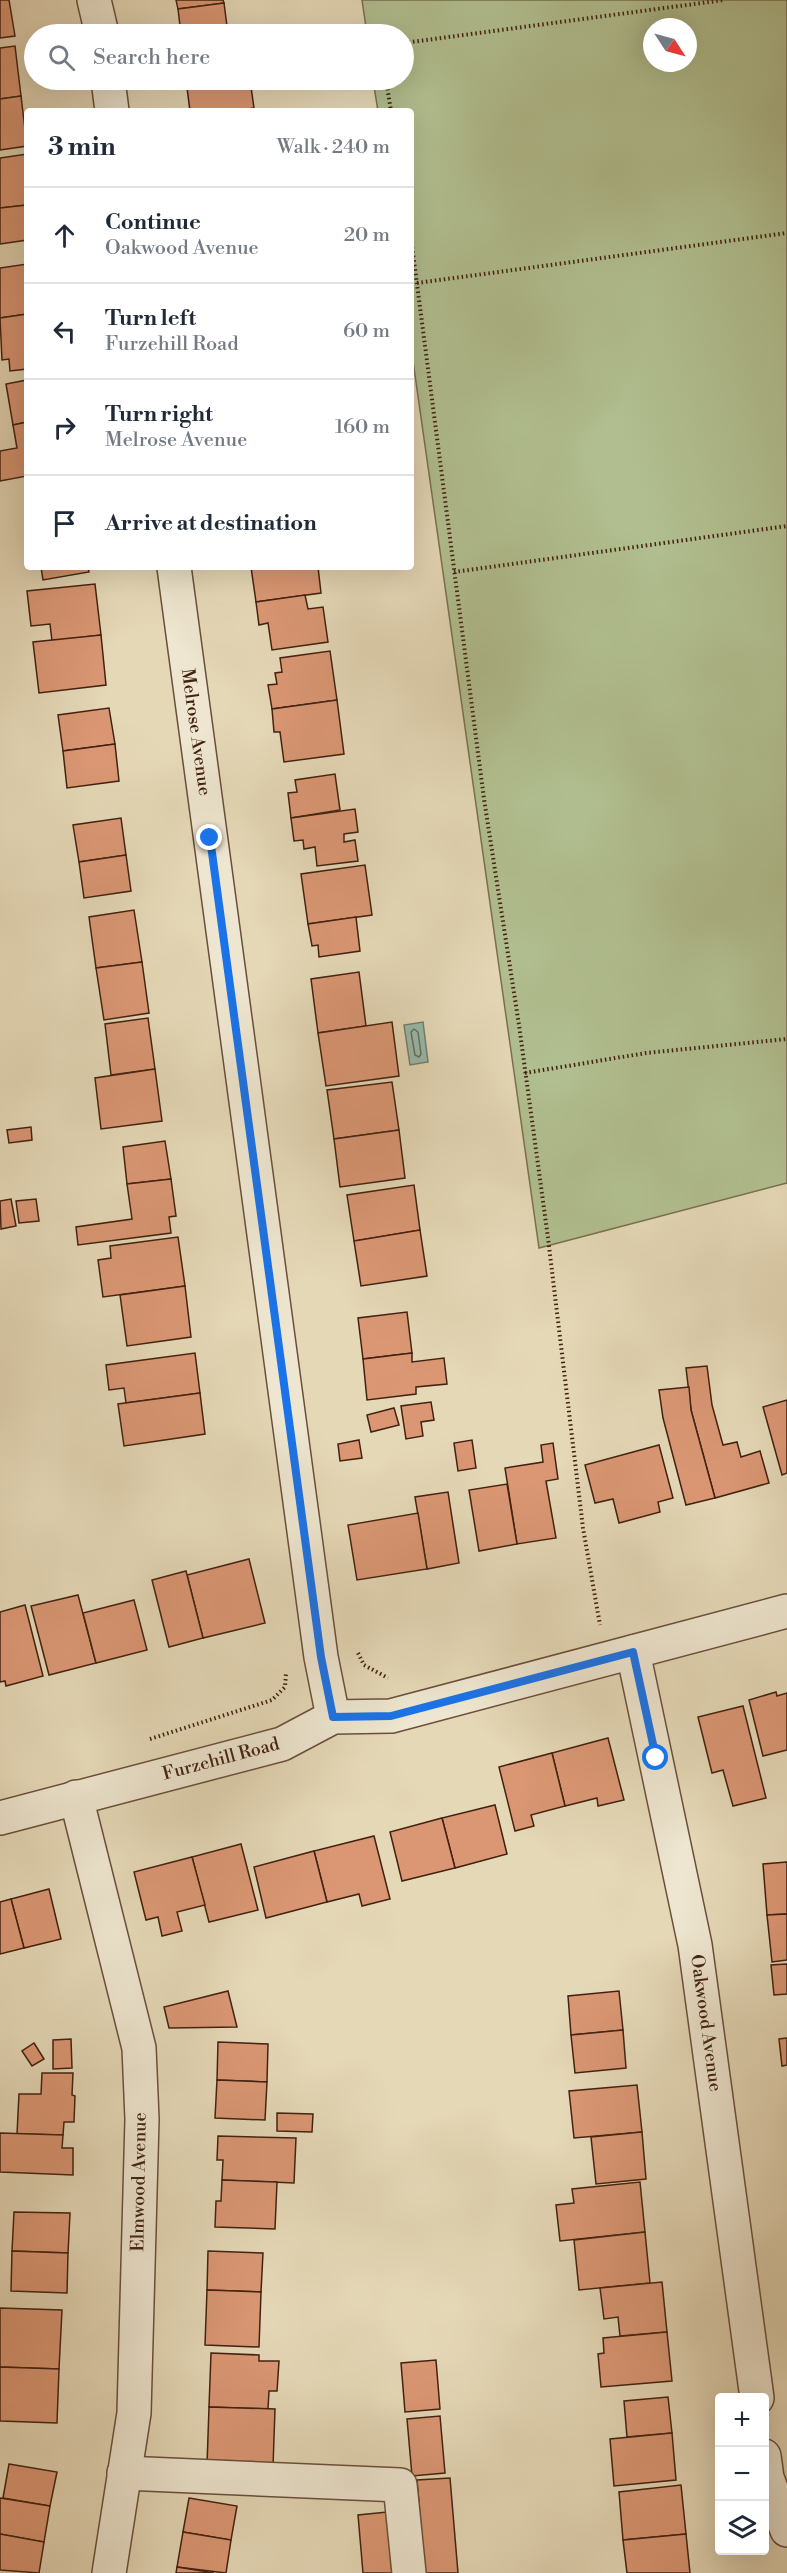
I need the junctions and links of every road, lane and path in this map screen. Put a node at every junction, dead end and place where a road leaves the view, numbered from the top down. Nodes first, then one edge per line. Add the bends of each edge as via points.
1 (94, 0) edge
2 (724, 0) edge
3 (100, 24) edge
4 (414, 42) edge
5 (109, 90) edge
6 (388, 90) edge
7 (112, 108) edge
8 (391, 108) edge
9 (787, 232) edge
10 (414, 260) edge
11 (417, 282) junction
12 (787, 526) edge
13 (174, 570) edge
14 (454, 572) junction
15 (787, 1038) edge
16 (525, 1073) junction
17 (787, 1611) edge
18 (620, 1656) junction
19 (286, 1665) dead end
20 (333, 1717) junction
21 (146, 1740) dead end
22 (76, 1797) junction
23 (0, 1818) edge
24 (756, 2393) edge
25 (124, 2474) junction
26 (769, 2483) edge
27 (787, 2530) edge
28 (109, 2573) edge
29 (409, 2573) edge

1 - 3 street
2 - 4 path
5 - 7 street
6 - 8 path
9 - 11 path
10 - 11 path
11 - 14 path
12 - 14 path
13 - 20 street, Melrose Avenue via 318,1634
14 - 16 path
15 - 16 path via 646,1053
16 - 18 path via 583,1528
17 - 18 street, Furzehill Road
18 - 20 street, Furzehill Road via 391,1716
18 - 24 street, Oakwood Avenue via 695,1945
19 - 21 path via 285,1687 272,1700
20 - 22 street, Furzehill Road via 282,1744
22 - 23 street, Furzehill Road
22 - 25 street, Elmwood Avenue via 139,2048 142,2119 134,2413
25 - 28 street, Elmwood Avenue
25 - 29 street via 400,2485
26 - 27 street

